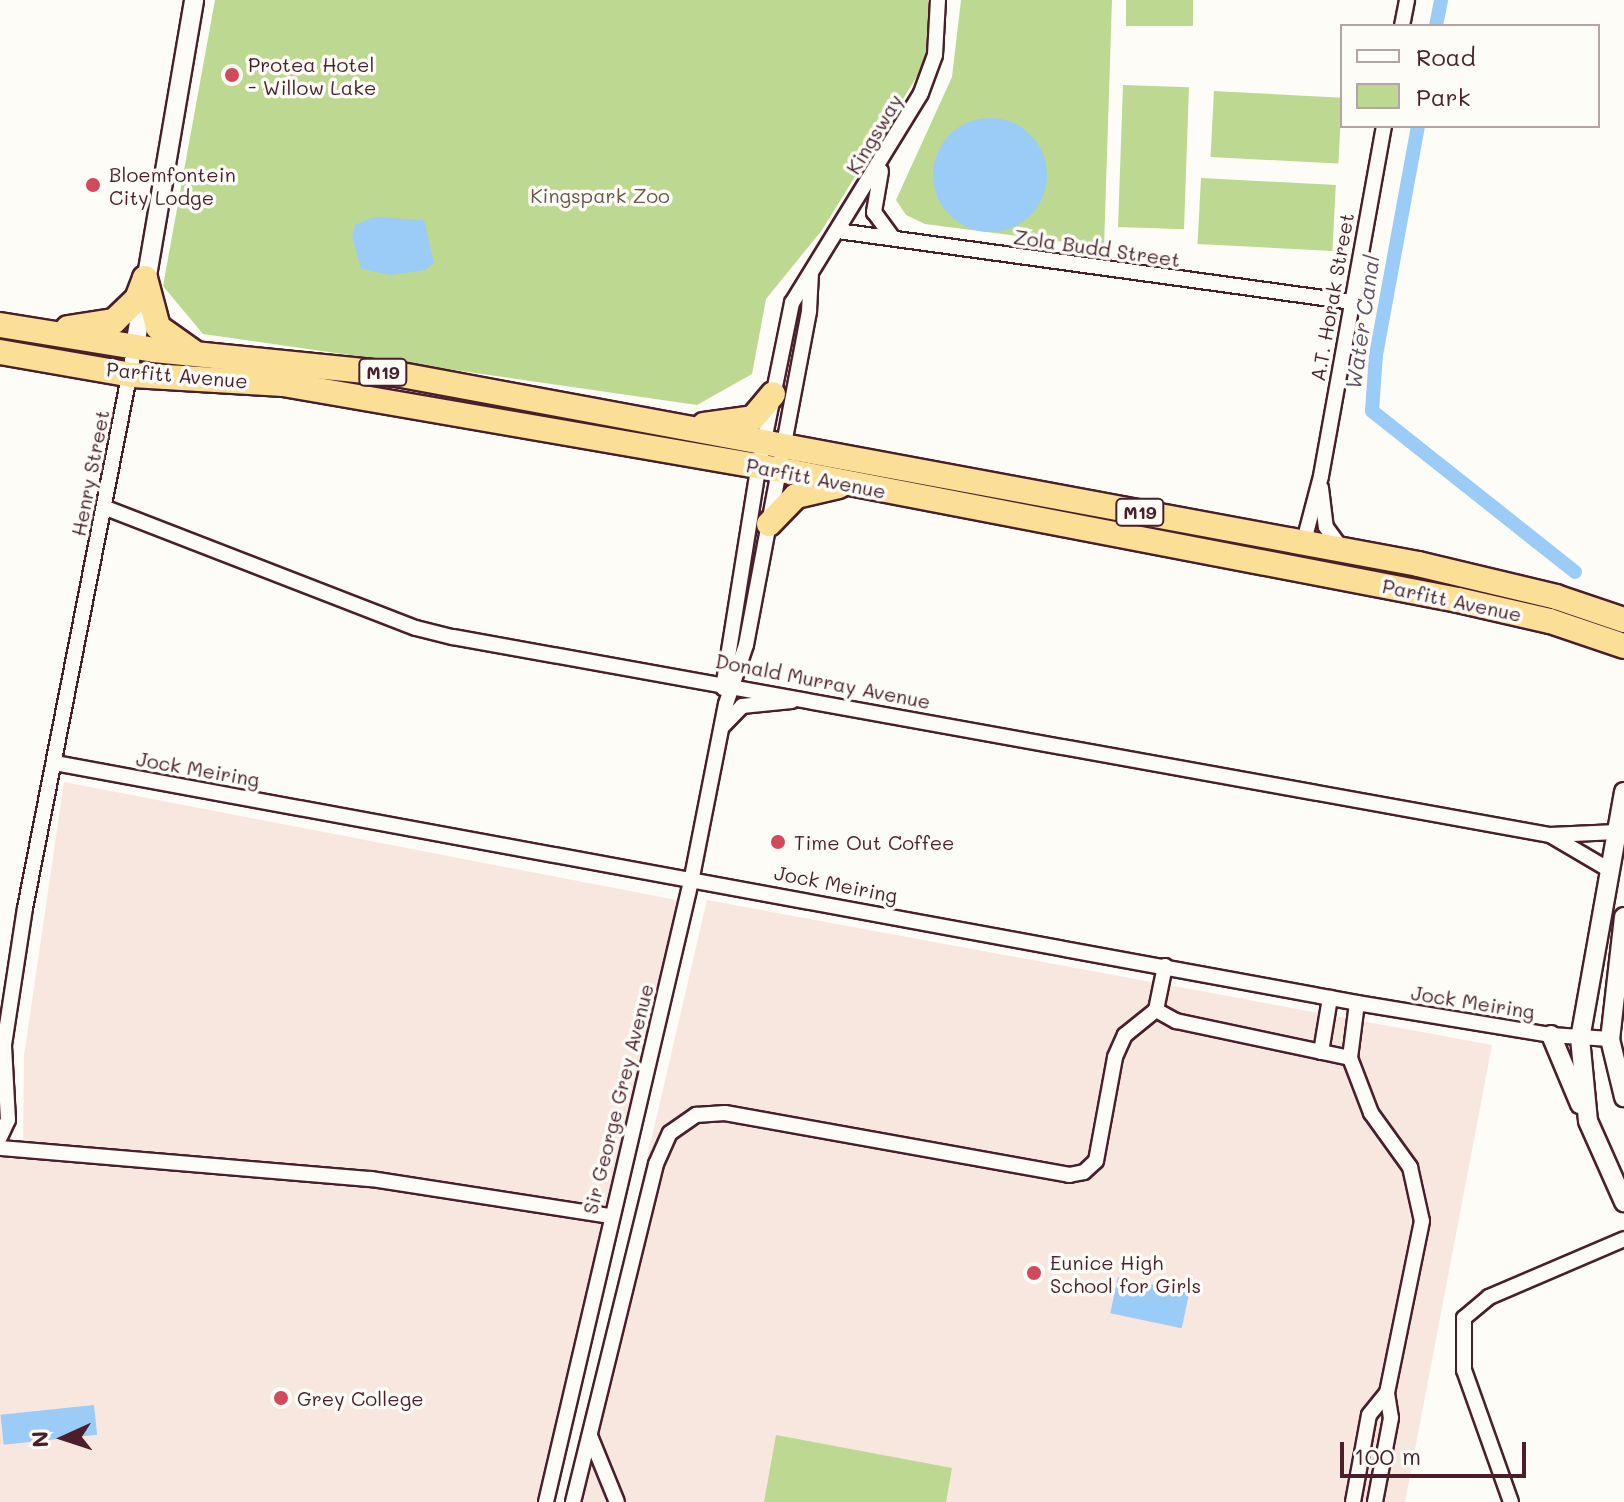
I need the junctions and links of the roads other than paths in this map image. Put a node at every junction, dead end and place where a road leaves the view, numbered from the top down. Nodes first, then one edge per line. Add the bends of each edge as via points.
1 (194, 0) edge
2 (938, 0) edge
3 (1407, 0) edge
4 (1402, 24) edge
5 (1384, 128) edge
6 (887, 151) junction
7 (838, 231) junction
8 (896, 240) junction
9 (811, 276) junction
10 (145, 278) junction
11 (1352, 302) junction
12 (0, 325) edge
13 (39, 332) junction
14 (135, 346) junction
15 (0, 352) edge
16 (199, 354) junction
17 (396, 374) junction
18 (132, 375) junction
19 (773, 394) junction
20 (501, 422) junction
21 (673, 427) junction
22 (771, 458) junction
23 (1321, 476) junction
24 (849, 484) junction
25 (106, 508) junction
26 (1154, 515) junction
27 (769, 524) junction
28 (1304, 541) junction
29 (1341, 548) junction
30 (1262, 563) junction
31 (1556, 597) junction
32 (1458, 600) junction
33 (1624, 603) edge
34 (1624, 620) edge
35 (746, 645) junction
36 (1624, 646) edge
37 (729, 684) junction
38 (764, 689) junction
39 (816, 700) junction
40 (722, 727) junction
41 (55, 763) junction
42 (1624, 792) edge
43 (1617, 832) junction
44 (1550, 835) junction
45 (1611, 871) junction
46 (692, 877) junction
47 (1624, 917) edge
48 (1165, 966) junction
49 (1330, 998) junction
50 (1357, 1003) junction
51 (1156, 1010) junction
52 (1551, 1035) junction
53 (1580, 1038) junction
54 (1610, 1039) junction
55 (2, 1047) edge
56 (1321, 1052) junction
57 (1350, 1058) junction
58 (1624, 1097) edge
59 (1588, 1121) junction
60 (0, 1137) edge
61 (0, 1148) edge
62 (1624, 1202) edge
63 (610, 1216) junction
64 (1624, 1239) edge
65 (1387, 1393) junction
66 (589, 1436) junction
67 (545, 1501) edge
68 (573, 1502) edge
69 (617, 1502) edge
70 (1353, 1502) edge
71 (1375, 1502) edge
72 (1511, 1502) edge

1 - 10 street, Henry Street
2 - 6 street, Kingsway via 935,55 921,93
3 - 4 street
5 - 11 street, A.T. Horak Street
6 - 7 street, Kingsway
6 - 8 street via 874,212
7 - 8 street, Zola Budd Street
7 - 9 street, Kingsway
8 - 11 street, Zola Budd Street
9 - 19 street, Kingsway via 792,303
9 - 22 street, Kingsway
10 - 13 highway via 137,299 114,321
10 - 14 street, Henry Street
10 - 16 highway via 158,327 177,345
11 - 23 street, A.T. Horak Street
12 - 13 highway, Parfitt Avenue / M19
13 - 14 highway, Parfitt Avenue / M19
14 - 16 highway, Parfitt Avenue / M19
14 - 18 street, Henry Street
15 - 18 highway, Parfitt Avenue / M19
16 - 17 highway, Parfitt Avenue / M19
17 - 20 highway via 484,399
17 - 21 highway, Parfitt Avenue / M19
18 - 20 highway, Parfitt Avenue / M19 via 283,384
18 - 25 street, Henry Street
19 - 21 highway via 753,418
19 - 22 street, Kingsway
20 - 22 highway, Parfitt Avenue / M19
21 - 22 highway, Parfitt Avenue / M19
22 - 24 highway, Parfitt Avenue / M19
22 - 26 highway, Parfitt Avenue / M19
22 - 27 street, Sir George Grey Avenue
22 - 37 street, Sir George Grey Avenue
23 - 28 street, A.T. Horak Street
23 - 29 street, A.T. Horak Street via 1326,527
24 - 27 highway via 796,496
24 - 30 highway, Parfitt Avenue / M19
25 - 37 street, Donald Murray Avenue via 416,628
25 - 41 street, Henry Street
26 - 28 highway, Parfitt Avenue / M19
26 - 30 highway via 1182,533 1245,545
27 - 35 street, Sir George Grey Avenue
28 - 29 highway, Parfitt Avenue / M19
28 - 32 highway via 1324,561 1433,583
29 - 31 highway, Parfitt Avenue / M19
30 - 32 highway, Parfitt Avenue / M19
31 - 33 highway
31 - 34 highway, Parfitt Avenue / M19
32 - 36 highway, Parfitt Avenue / M19 via 1550,621
35 - 37 street, Sir George Grey Avenue
35 - 38 street via 753,675
37 - 38 street, Donald Murray Avenue
37 - 40 street, Sir George Grey Avenue
38 - 39 street, Donald Murray Avenue
39 - 40 street via 742,706
39 - 44 street, Donald Murray Avenue
40 - 46 street, Sir George Grey Avenue
41 - 46 street, Jock Meiring
41 - 55 street, Henry Street
42 - 43 street
43 - 44 street, Donald Murray Avenue
43 - 45 street
44 - 45 street, Donald Murray Avenue
45 - 53 street
46 - 48 street, Jock Meiring
46 - 63 street, Sir George Grey Avenue
47 - 54 street
48 - 49 street, Jock Meiring
48 - 51 street
49 - 50 street, Jock Meiring
49 - 56 street
50 - 52 street, Jock Meiring
50 - 57 street
51 - 56 street via 1176,1021
51 - 66 street via 1125,1035 1115,1057 1096,1161 1084,1172 1069,1175 725,1113 696,1115 679,1126 665,1141 656,1164
52 - 53 street, Jock Meiring
52 - 59 street
53 - 54 street, Jock Meiring
53 - 59 street
54 - 58 street
55 - 60 street, Henry Street via 8,1120
56 - 57 street
57 - 65 street via 1371,1113 1410,1167 1421,1209
59 - 62 street
61 - 63 street via 417,1184
63 - 67 street, Sir George Grey Avenue
64 - 72 street via 1489,1297 1464,1318 1464,1370
65 - 70 street via 1369,1415
65 - 71 street via 1391,1418
66 - 68 street
66 - 69 street

